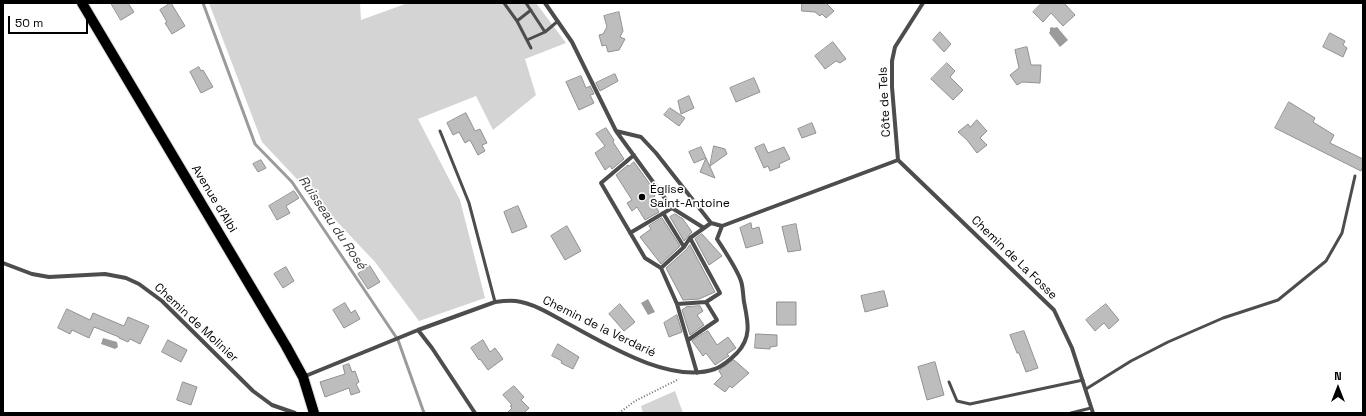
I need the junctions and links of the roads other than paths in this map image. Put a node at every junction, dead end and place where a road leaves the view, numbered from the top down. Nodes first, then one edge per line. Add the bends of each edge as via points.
1 (82, 3) edge
2 (504, 3) edge
3 (526, 3) edge
4 (545, 3) edge
5 (923, 3) edge
6 (531, 10) junction
7 (517, 21) junction
8 (558, 21) junction
9 (546, 32) junction
10 (527, 40) junction
11 (531, 48) dead end
12 (616, 130) junction
13 (440, 131) dead end
14 (634, 155) junction
15 (898, 160) junction
16 (1355, 176) dead end
17 (672, 208) junction
18 (664, 213) junction
19 (711, 223) junction
20 (722, 226) junction
21 (704, 228) junction
22 (630, 233) junction
23 (690, 238) junction
24 (684, 247) junction
25 (3, 263) edge
26 (661, 268) junction
27 (495, 302) junction
28 (706, 302) junction
29 (677, 304) junction
30 (418, 330) junction
31 (688, 340) junction
32 (698, 373) junction
33 (302, 376) junction
34 (1083, 380) junction
35 (949, 382) dead end
36 (1086, 390) junction
37 (1091, 408) junction
38 (295, 413) edge
39 (314, 413) edge
40 (475, 413) edge
41 (1071, 413) edge
42 (1093, 413) edge

1 - 33 main road, Avenue d'Albi
2 - 7 lane
3 - 6 lane
4 - 8 street
5 - 15 street, Côte de Tels via 897,42 892,61
6 - 7 lane
6 - 9 lane
7 - 10 lane
8 - 9 lane
8 - 12 street via 572,42
9 - 10 lane
10 - 11 lane
12 - 14 street
12 - 19 street via 641,137
13 - 27 lane via 469,203
14 - 17 street
14 - 22 street via 601,183
15 - 20 street
15 - 34 street, Chemin de La Fosse via 1054,310 1072,348
16 - 36 lane via 1342,233 1326,261 1278,300 1223,318 1168,342 1131,361
17 - 18 street
17 - 21 street
18 - 22 street
18 - 24 street
19 - 20 street
19 - 21 street
20 - 32 street, Chemin de la Verdarié via 717,238 741,281 748,322 747,332 744,345 732,358 716,369
21 - 23 street
22 - 26 street via 645,258
23 - 24 street
23 - 28 street via 720,293
24 - 26 street
25 - 38 street, Chemin de Molinier via 32,274 49,277 105,274 126,278 139,284 178,316 253,391 272,404
26 - 29 street
27 - 30 street, Chemin de la Verdarié
27 - 32 street, Chemin de la Verdarié via 516,301 530,305 648,363
28 - 29 street
28 - 31 street via 717,320
29 - 31 street
30 - 33 street, Chemin de la Verdarié
30 - 40 street
31 - 32 street
33 - 39 main road, Avenue d'Albi
34 - 35 lane via 970,404 957,401
34 - 36 street, Chemin de La Fosse
36 - 37 street, Chemin de La Fosse
37 - 41 lane
37 - 42 street, Chemin de La Fosse

